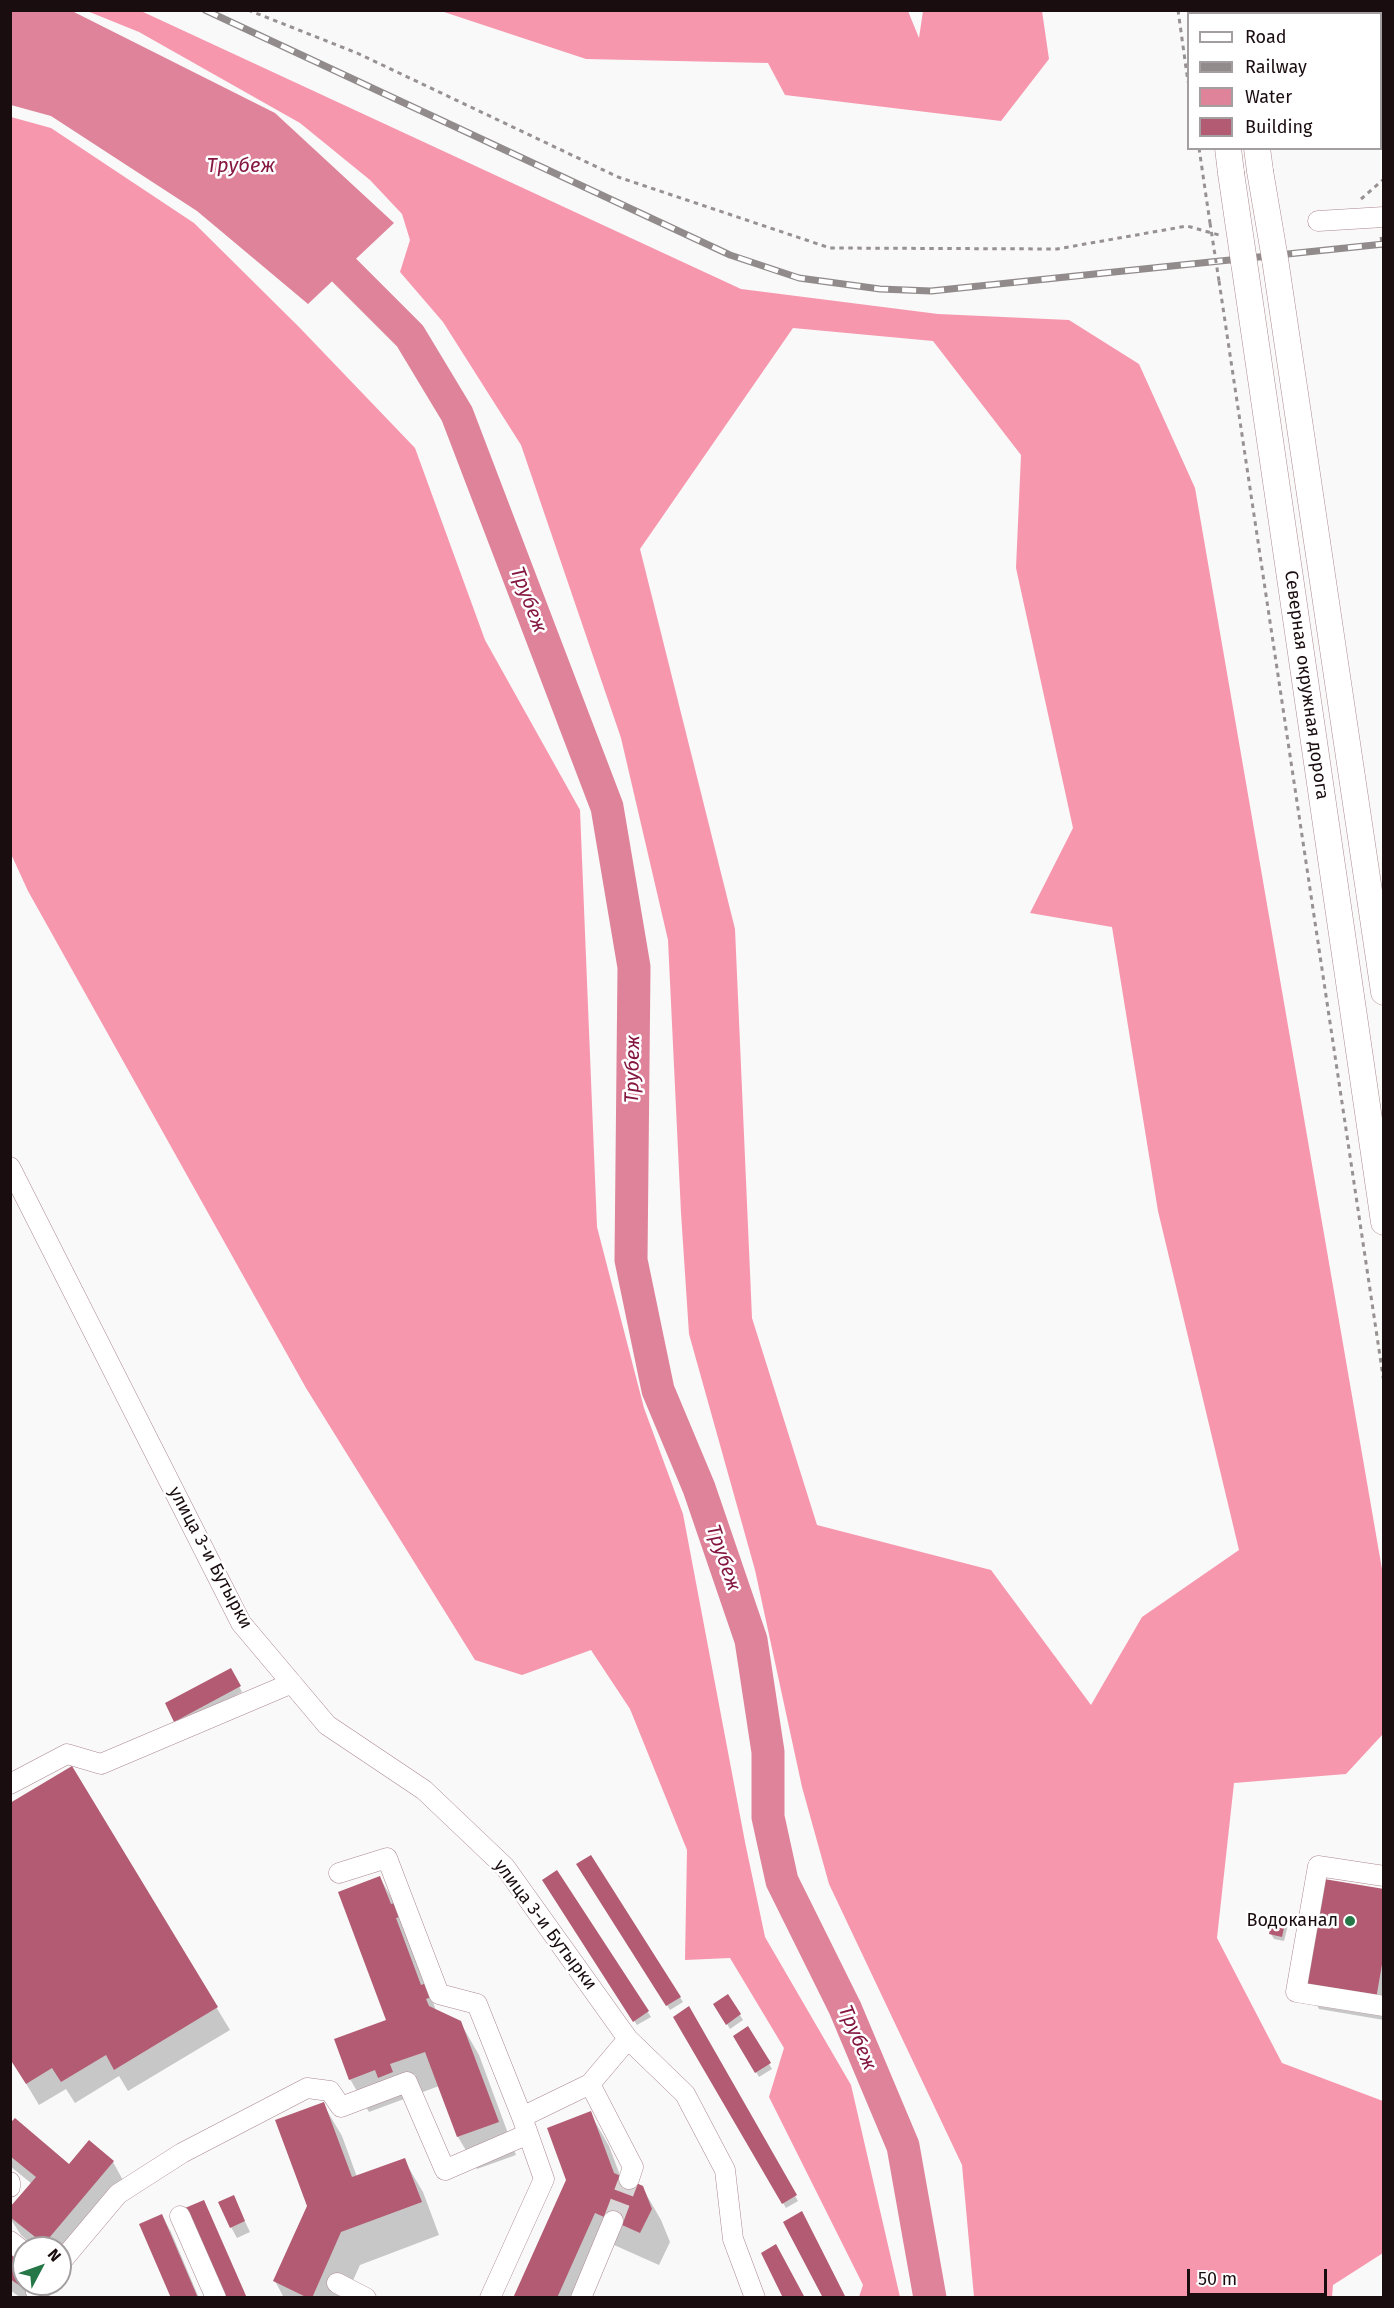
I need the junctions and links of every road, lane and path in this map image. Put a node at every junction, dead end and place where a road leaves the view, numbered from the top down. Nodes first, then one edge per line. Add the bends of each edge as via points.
1 (248, 10) edge
2 (1178, 10) edge
3 (1187, 75) edge
4 (1198, 150) edge
5 (1259, 160) edge
6 (1230, 161) edge
7 (1383, 179) edge
8 (1353, 205) dead end
9 (1383, 217) edge
10 (1318, 221) dead end
11 (1224, 236) dead end
12 (1383, 977) edge
13 (10, 1167) edge
14 (1383, 1222) edge
15 (1383, 1383) edge
16 (292, 1683) junction
17 (10, 1784) edge
18 (339, 1873) dead end
19 (1383, 1876) edge
20 (1383, 2006) edge
21 (628, 2039) junction
22 (590, 2084) junction
23 (525, 2126) junction
24 (629, 2179) tunnel mouth
25 (10, 2182) edge
26 (10, 2187) edge
27 (180, 2216) dead end
28 (613, 2221) tunnel mouth
29 (72, 2249) edge
30 (337, 2283) dead end
31 (216, 2298) edge
32 (366, 2298) edge
33 (490, 2298) edge
34 (581, 2298) edge
35 (755, 2298) edge

1 - 11 path via 357,53 618,177 830,248 1057,249 1187,226
2 - 3 path
4 - 15 path, bridge
5 - 12 main road, Северная окружная дорога, bridge
6 - 14 main road, Северная окружная дорога, bridge
7 - 8 path
9 - 10 street
13 - 16 street, улица 3-и Бутырки via 242,1623
16 - 17 street via 101,1764 67,1754
16 - 21 street, улица 3-и Бутырки via 327,1725 424,1790 505,1867
18 - 23 street via 387,1858 439,1994 477,2004
19 - 20 street via 1318,1866 1296,1992
21 - 22 street
21 - 35 street, улица 3-и Бутырки via 686,2094 725,2170 733,2240
22 - 23 street
22 - 24 street via 633,2167
23 - 29 street via 445,2170 406,2082 341,2108 330,2091 307,2088 182,2153 118,2194
23 - 33 street via 543,2180
25 - 26 street
27 - 31 street
28 - 34 street
30 - 32 street

